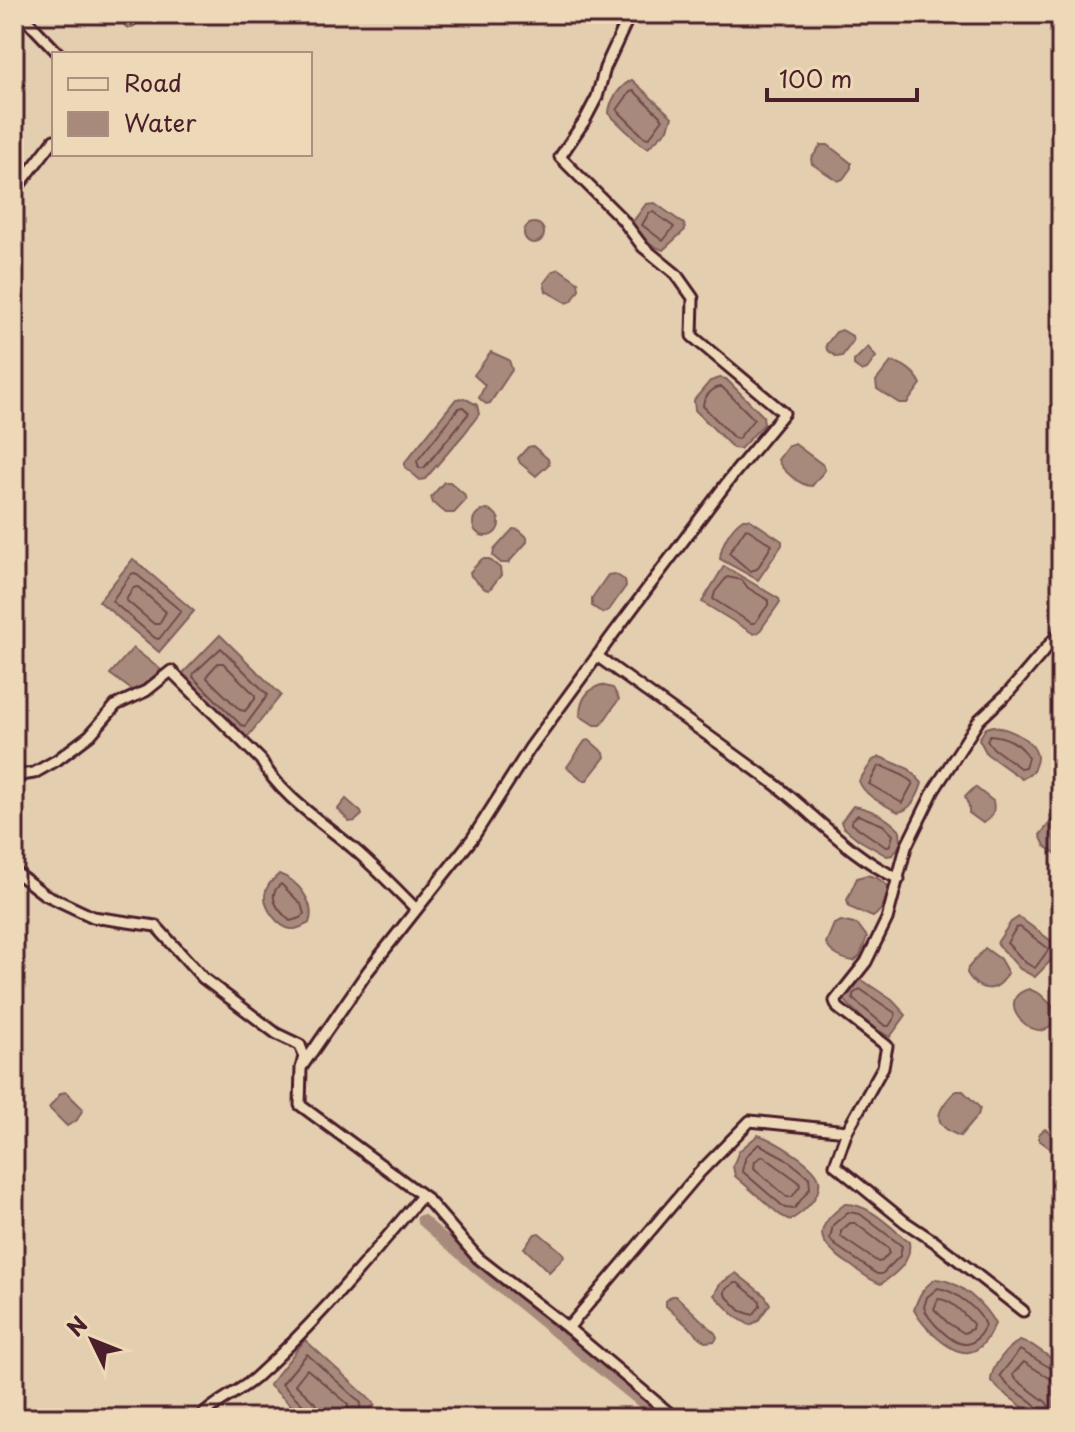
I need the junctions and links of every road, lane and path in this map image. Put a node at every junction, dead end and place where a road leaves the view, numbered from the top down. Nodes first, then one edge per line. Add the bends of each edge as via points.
1 (21, 14) edge
2 (630, 14) edge
3 (57, 52) edge
4 (52, 143) edge
5 (14, 192) edge
6 (1061, 631) edge
7 (597, 656) junction
8 (14, 776) edge
9 (14, 871) edge
10 (899, 879) junction
11 (416, 909) junction
12 (301, 1068) junction
13 (847, 1131) junction
14 (422, 1196) junction
15 (1023, 1311) dead end
16 (568, 1328) junction
17 (200, 1418) edge
18 (675, 1418) edge

1 - 3 street
2 - 7 street via 597,97 560,157 643,247 676,274 693,298 692,336 784,413
4 - 5 street
6 - 10 street via 979,720 958,751 917,823
7 - 10 street via 772,782 854,851
7 - 11 street via 472,839
8 - 11 street via 34,773 57,760 90,735 116,705 171,671 291,795
9 - 12 street via 44,894 93,917 156,926 203,978 277,1034 300,1045
10 - 13 street via 866,962 835,1001 887,1046 883,1067
11 - 12 street
12 - 14 street via 300,1105
13 - 15 street via 835,1165
13 - 16 street via 750,1121
14 - 16 street via 478,1258
14 - 17 street via 295,1338 253,1380
16 - 18 street

